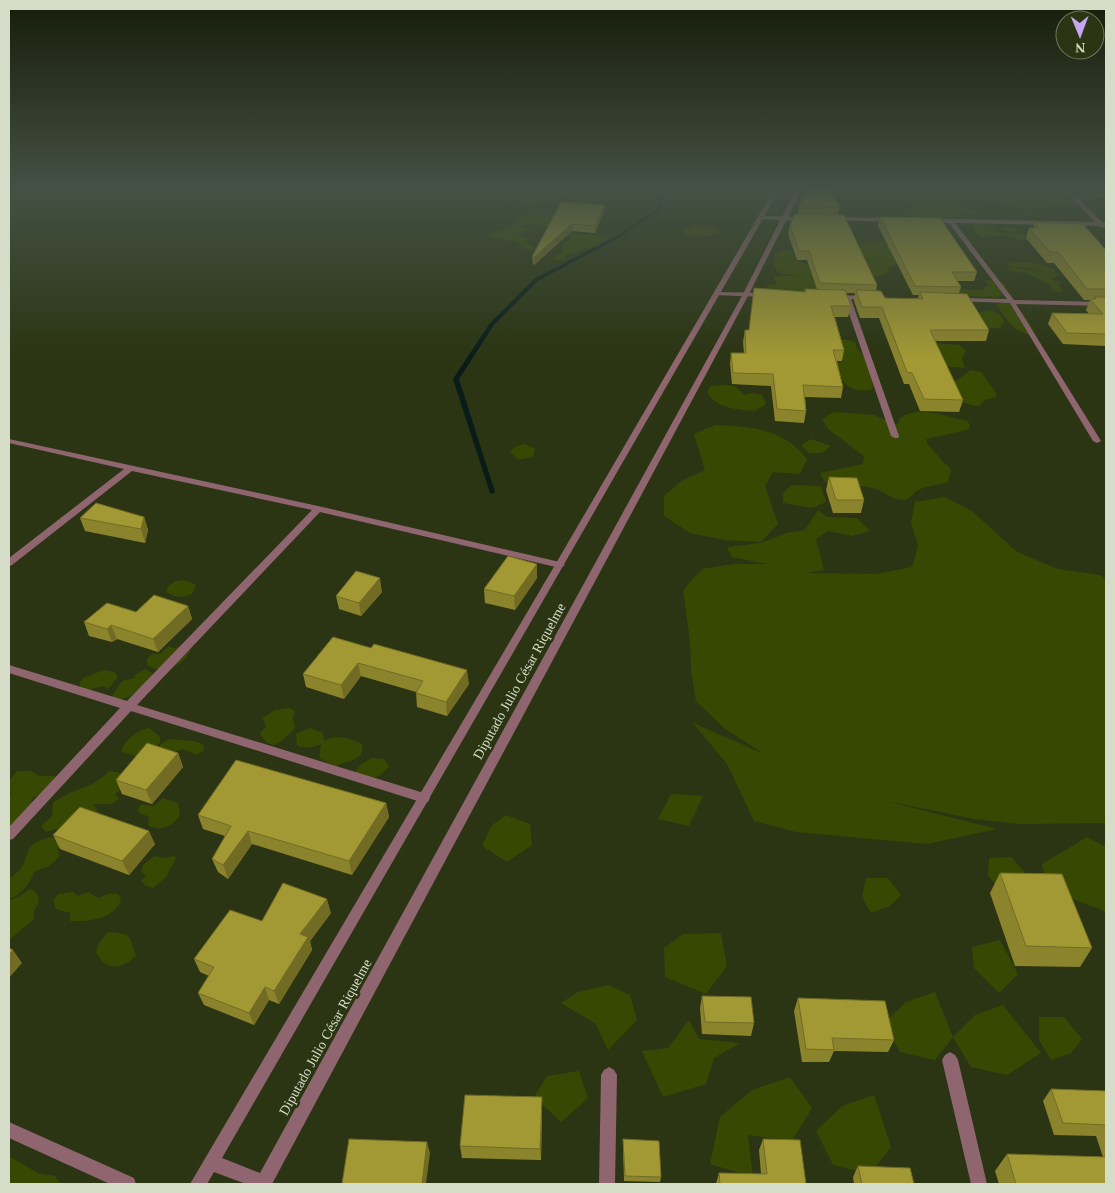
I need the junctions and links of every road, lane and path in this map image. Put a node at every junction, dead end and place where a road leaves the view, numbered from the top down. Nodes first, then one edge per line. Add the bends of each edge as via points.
1 (744, 247) edge
2 (770, 247) edge
3 (970, 247) edge
4 (718, 294) junction
5 (746, 294) junction
6 (774, 295) edge
7 (829, 296) edge
8 (847, 297) junction
9 (876, 298) edge
10 (944, 300) edge
11 (1012, 302) junction
12 (1106, 304) edge
13 (895, 436) dead end
14 (9, 441) edge
15 (1097, 441) dead end
16 (130, 468) junction
17 (318, 509) junction
18 (9, 563) edge
19 (560, 565) junction
20 (9, 669) edge
21 (128, 707) junction
22 (424, 798) junction
23 (9, 835) edge
24 (950, 1060) dead end
25 (609, 1075) dead end
26 (9, 1130) edge
27 (211, 1162) junction
28 (128, 1184) edge
29 (198, 1184) edge
30 (263, 1184) edge
31 (607, 1184) edge
32 (979, 1184) edge

1 - 4 street, Diputado Julio César Riquelme
2 - 5 street, Diputado Julio César Riquelme
3 - 11 street
4 - 5 street
4 - 19 street, Diputado Julio César Riquelme
5 - 6 street
5 - 30 street, Diputado Julio César Riquelme
7 - 8 street
8 - 9 street
8 - 13 street
10 - 11 street
11 - 12 street
11 - 15 street
14 - 16 street
16 - 17 street
16 - 18 street
17 - 19 street
17 - 21 street
19 - 22 street, Diputado Julio César Riquelme
20 - 21 street
21 - 22 street
21 - 23 street
22 - 27 street, Diputado Julio César Riquelme
24 - 32 street
25 - 31 street
26 - 28 street
27 - 29 street, Diputado Julio César Riquelme
27 - 30 street

